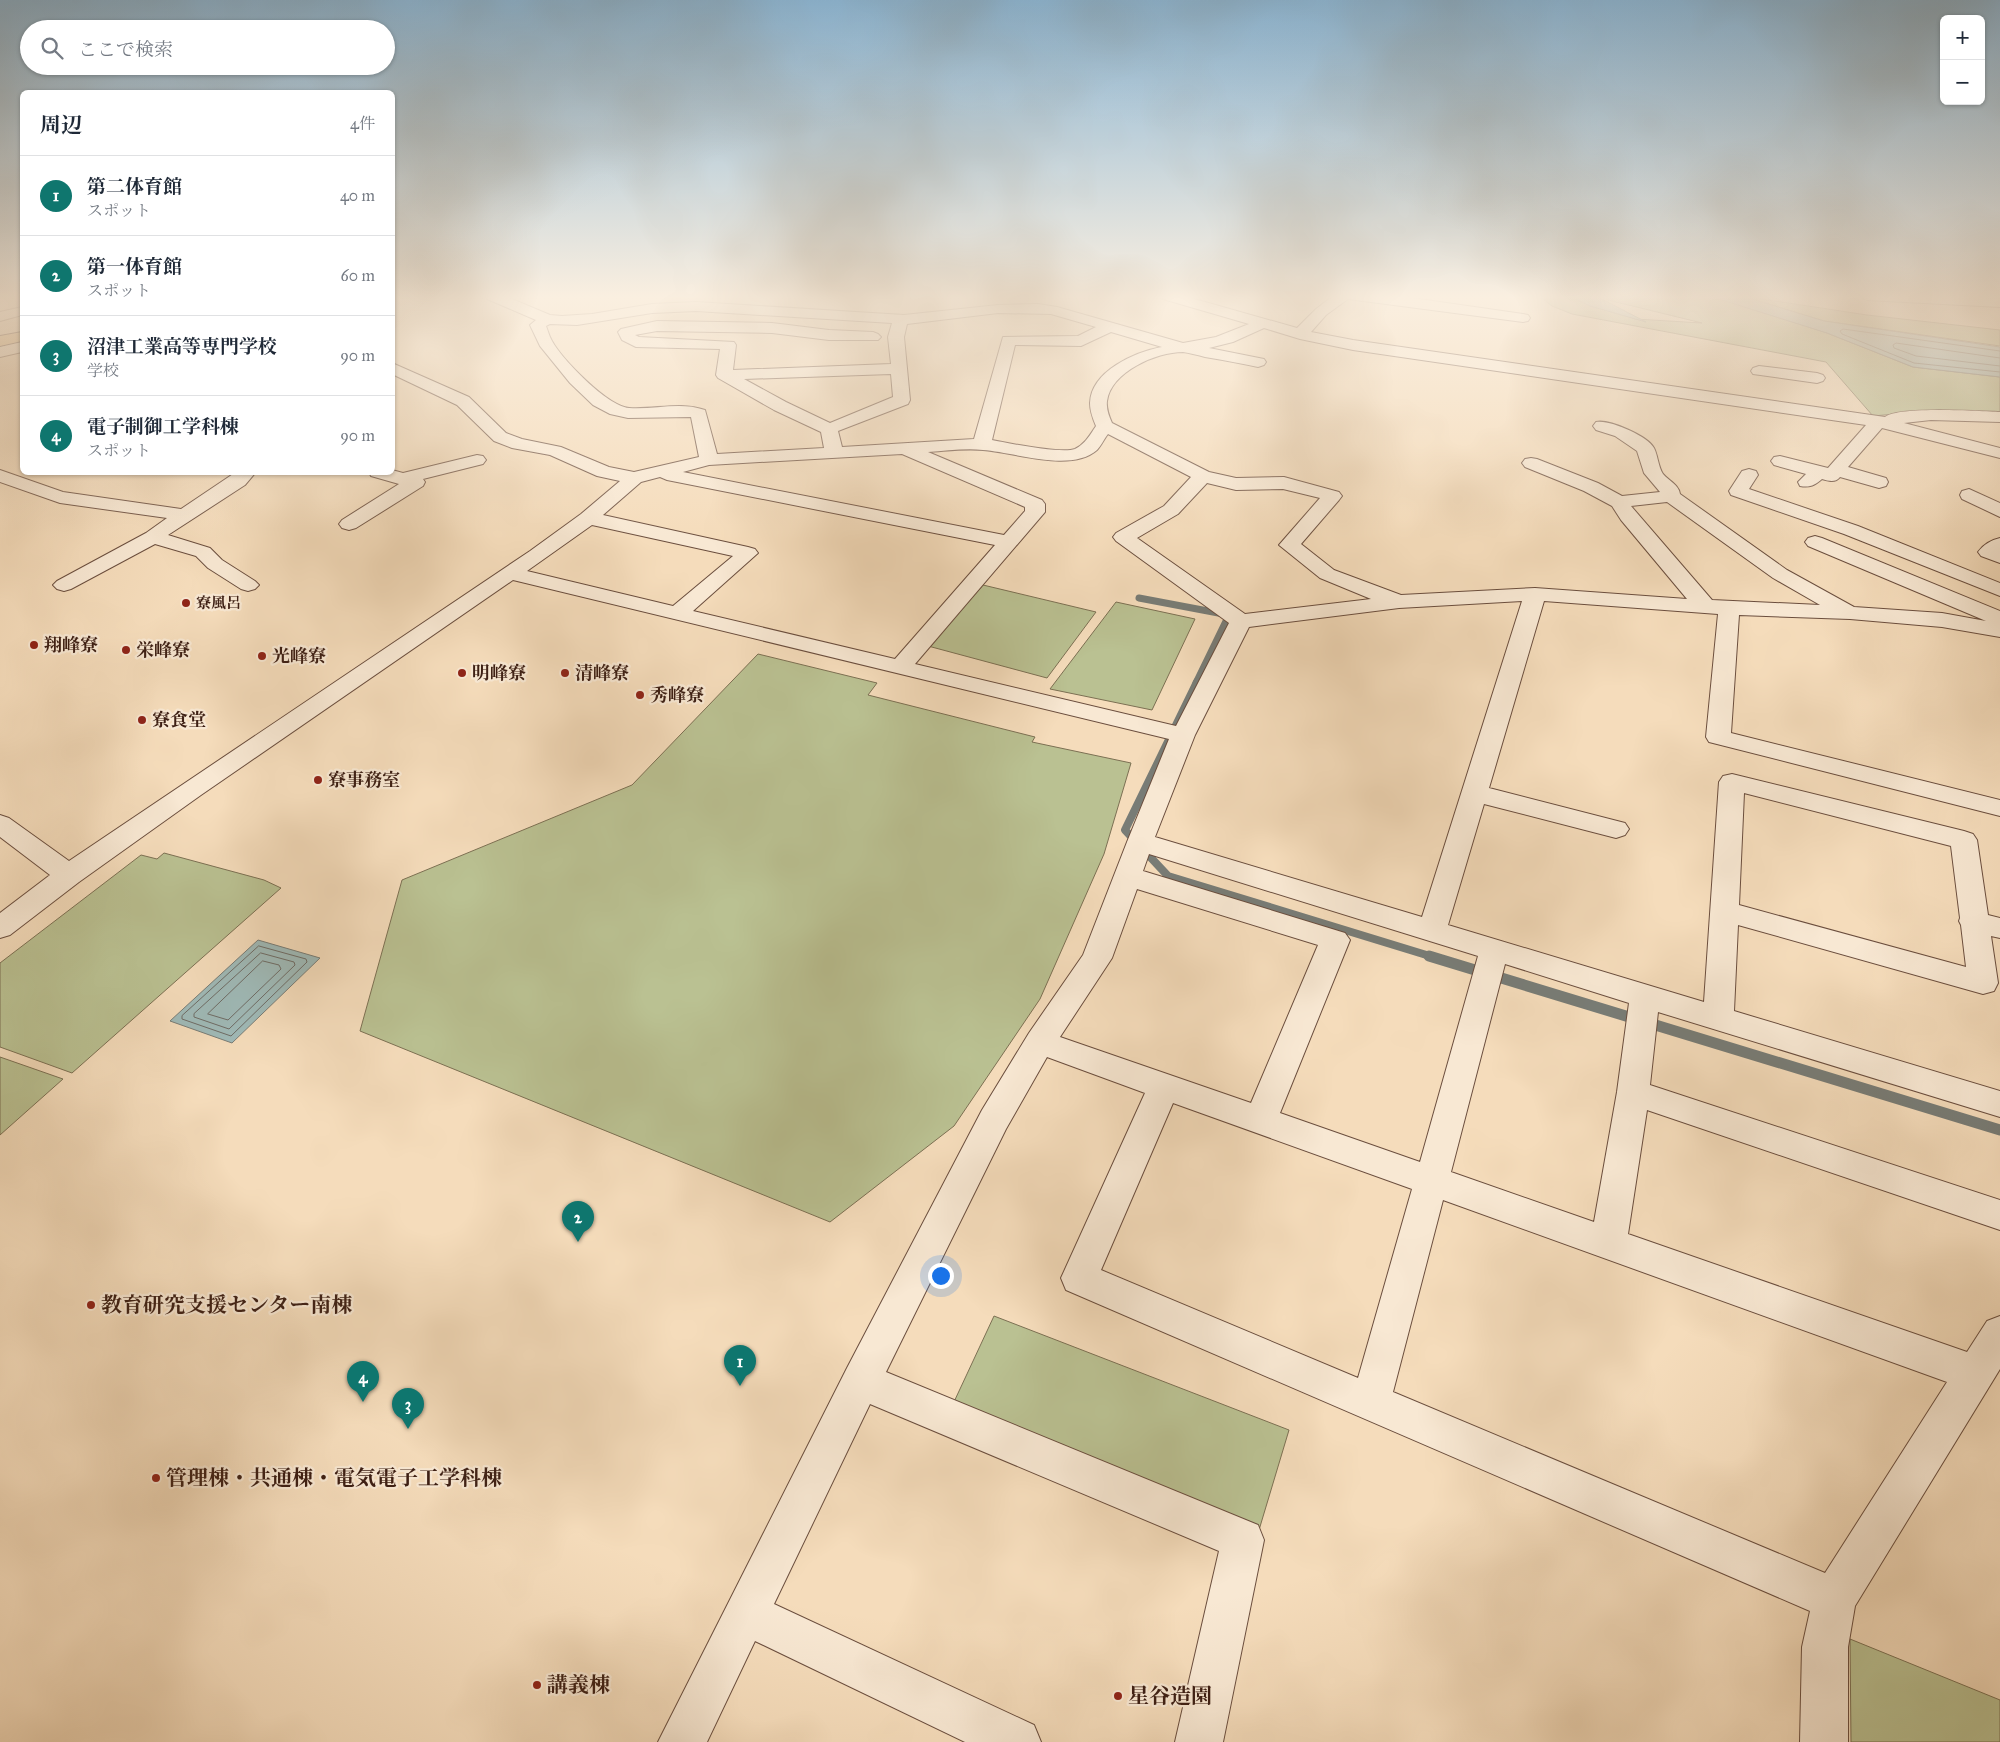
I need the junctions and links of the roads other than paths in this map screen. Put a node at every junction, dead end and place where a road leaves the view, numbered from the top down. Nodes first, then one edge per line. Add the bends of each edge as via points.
1 (412, 377) edge
2 (574, 377) edge
3 (728, 377) edge
4 (900, 377) edge
5 (999, 377) edge
6 (1111, 377) edge
7 (1578, 377) edge
8 (1810, 377) edge
9 (1812, 411) junction
10 (2000, 418) edge
11 (1877, 421) junction
12 (1105, 426) junction
13 (1602, 426) dead end
14 (829, 429) junction
15 (982, 444) junction
16 (902, 448) junction
17 (834, 452) junction
18 (2000, 454) edge
19 (477, 460) dead end
20 (709, 460) junction
21 (1780, 461) dead end
22 (1531, 463) dead end
23 (656, 472) junction
24 (1822, 474) junction
25 (244, 475) edge
26 (390, 475) edge
27 (1749, 475) dead end
28 (0, 476) edge
29 (1203, 476) junction
30 (401, 478) junction
31 (634, 478) junction
32 (1879, 482) dead end
33 (1968, 495) dead end
34 (1671, 496) junction
35 (1619, 502) junction
36 (2000, 511) edge
37 (184, 515) junction
38 (588, 518) junction
39 (349, 524) dead end
40 (153, 537) junction
41 (1009, 542) junction
42 (1815, 542) dead end
43 (2000, 544) edge
44 (2000, 557) edge
45 (509, 573) junction
46 (64, 585) dead end
47 (248, 585) dead end
48 (2000, 590) edge
49 (1535, 594) junction
50 (1399, 602) junction
51 (1718, 608) junction
52 (678, 613) junction
53 (1850, 613) junction
54 (1242, 621) junction
55 (1998, 623) edge
56 (900, 667) junction
57 (1183, 735) junction
58 (1474, 793) junction
59 (2000, 808) edge
60 (0, 824) edge
61 (1616, 829) dead end
62 (1140, 842) junction
63 (69, 875) junction
64 (1127, 876) junction
65 (1725, 912) junction
66 (1987, 925) edge
67 (0, 928) edge
68 (1432, 932) junction
69 (1494, 951) junction
70 (1644, 997) junction
71 (1718, 1019) junction
72 (1040, 1042) junction
73 (1164, 1088) junction
74 (1633, 1092) junction
75 (2000, 1104) edge
76 (1260, 1121) junction
77 (1430, 1180) junction
78 (2000, 1215) edge
79 (1609, 1242) junction
80 (2000, 1334) edge
81 (1976, 1374) junction
82 (861, 1382) junction
83 (1371, 1402) junction
84 (1834, 1599) junction
85 (747, 1614) junction
86 (682, 1742) edge
87 (1017, 1742) edge
88 (1199, 1742) edge
89 (1824, 1742) edge

1 - 31 street via 463,401 500,437 555,451 604,472
2 - 20 street via 599,401 616,410 628,413 691,411 699,414
3 - 14 street
4 - 14 street via 902,400
5 - 15 street
6 - 12 street via 1099,396 1099,411
7 - 9 street
8 - 9 street
9 - 11 street
10 - 11 street via 1931,415
11 - 18 street
11 - 24 street
12 - 15 street via 1091,446 1071,455 1032,453
12 - 29 street
13 - 34 street via 1621,432 1646,449 1651,471 1671,491
14 - 17 street
15 - 16 street
16 - 17 street
16 - 41 street via 1035,504 1035,512
17 - 20 street
19 - 30 street
20 - 23 street
21 - 24 street
22 - 35 street
23 - 31 street
23 - 41 street
24 - 32 street
25 - 37 street
26 - 30 street
27 - 48 street via 1738,492 1852,530
28 - 37 street via 60,497
29 - 50 street via 1236,484 1284,484 1332,496 1289,545 1328,574
29 - 54 street via 1171,510 1123,537
30 - 39 street via 416,482
31 - 38 street
33 - 36 street
34 - 35 street
34 - 53 street via 1780,574
35 - 51 street via 1628,516
37 - 40 street
38 - 45 street
38 - 52 street via 748,553
40 - 46 street
40 - 47 street via 203,552 215,564
41 - 56 street
42 - 55 street
43 - 44 street via 1988,552
45 - 52 street
45 - 63 street
49 - 50 street
49 - 51 street
49 - 58 street
50 - 54 street
51 - 53 street
51 - 59 street via 1718,737
52 - 56 street
53 - 55 street
54 - 57 street
56 - 57 street
57 - 62 street
58 - 61 street
58 - 68 street
60 - 63 street
62 - 64 street
62 - 68 street
63 - 67 street
64 - 72 street via 1096,958
64 - 76 street via 1335,940
65 - 66 street via 1983,983
65 - 66 street via 1732,782 1964,840
65 - 71 street
68 - 69 street
69 - 70 street
69 - 77 street
70 - 71 street
70 - 74 street
71 - 75 street
72 - 73 street
72 - 82 street via 994,1120
73 - 76 street
73 - 83 street via 1079,1278
74 - 78 street
74 - 79 street
76 - 77 street
77 - 79 street
77 - 83 street
79 - 81 street
80 - 81 street
81 - 84 street
82 - 85 street
82 - 88 street via 1243,1540
83 - 84 street
84 - 89 street via 1825,1647
85 - 86 street
85 - 87 street

